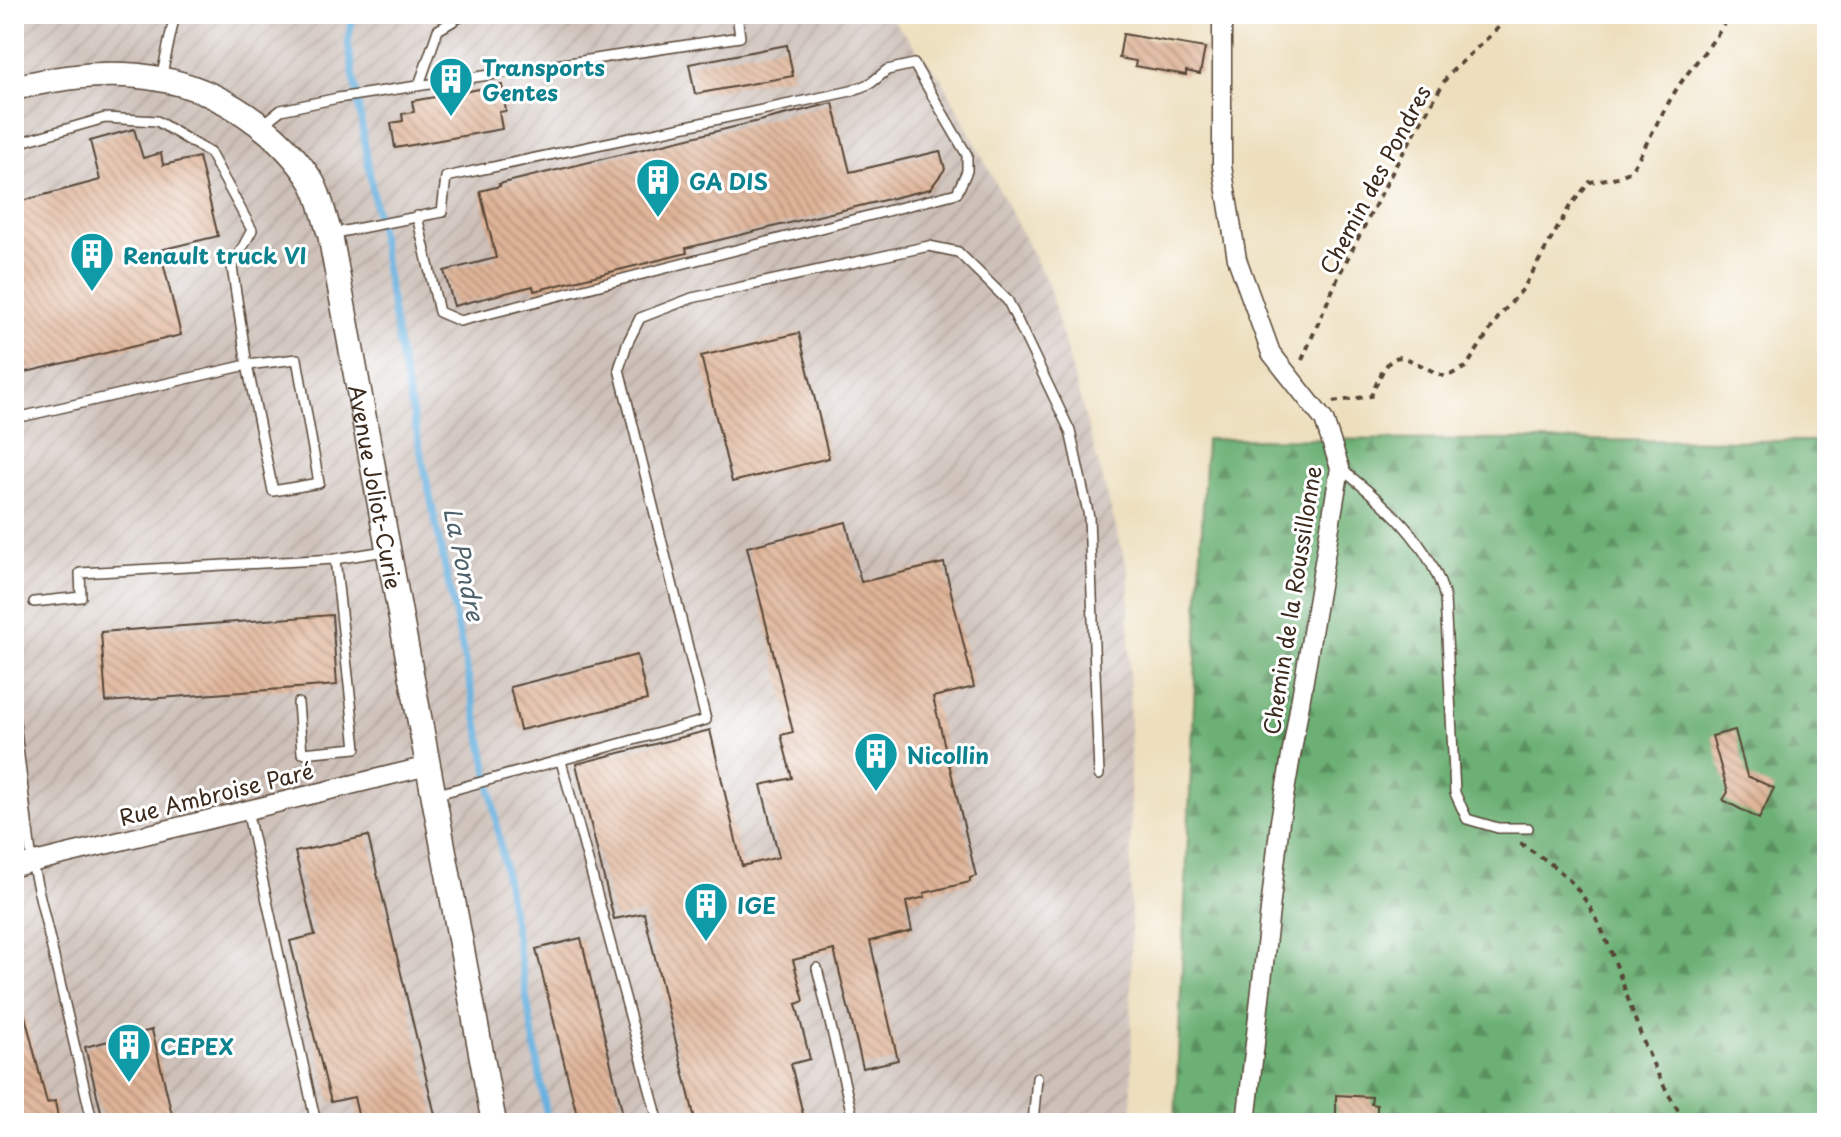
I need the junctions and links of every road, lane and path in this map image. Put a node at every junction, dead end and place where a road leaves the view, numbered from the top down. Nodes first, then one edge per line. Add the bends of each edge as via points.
1 (175, 14) edge
2 (465, 14) edge
3 (737, 14) edge
4 (1222, 14) edge
5 (1513, 14) edge
6 (1730, 14) edge
7 (161, 79) junction
8 (419, 85) junction
9 (14, 88) edge
10 (14, 118) edge
11 (260, 127) junction
12 (16, 142) edge
13 (417, 216) junction
14 (330, 234) junction
15 (247, 365) junction
16 (1293, 380) junction
17 (1311, 403) junction
18 (14, 410) edge
19 (1340, 468) junction
20 (389, 551) junction
21 (335, 559) junction
22 (34, 602) dead end
23 (298, 703) dead end
24 (14, 715) edge
25 (561, 761) junction
26 (428, 766) junction
27 (1099, 775) dead end
28 (434, 795) junction
29 (247, 810) junction
30 (1498, 828) junction
31 (1528, 828) dead end
32 (23, 865) edge
33 (817, 968) dead end
34 (1037, 1078) dead end
35 (91, 1116) dead end
36 (316, 1123) edge
37 (494, 1123) edge
38 (659, 1123) edge
39 (854, 1123) edge
40 (1033, 1123) edge
41 (1246, 1123) edge
42 (1687, 1123) edge

1 - 7 lane
2 - 8 lane via 438,30
3 - 8 lane via 740,37
4 - 16 street, Chemin de la Roussillonne via 1222,166 1237,259 1271,353
5 - 16 path, Chemin des Pondres via 1448,75 1340,273
6 - 17 path via 1673,95 1631,171 1590,182 1466,367 1446,377 1397,355 1371,396
7 - 9 street, Avenue Joliot-Curie via 50,79
7 - 11 street, Avenue Joliot-Curie via 234,107
8 - 11 lane via 281,110
10 - 12 lane
11 - 14 street, Avenue Joliot-Curie via 313,184
12 - 15 lane via 105,118 144,120 157,121 210,153 252,230 232,267
13 - 13 lane via 442,212 446,177 851,91 887,70 914,64 967,155 967,171 957,193 460,321 439,312
13 - 14 lane
14 - 20 street, Avenue Joliot-Curie
15 - 15 lane via 297,359 319,483 273,491
15 - 18 lane via 25,416
16 - 17 street, Chemin de la Roussillonne
17 - 19 street, Chemin de la Roussillonne via 1324,420
19 - 30 lane via 1372,493 1439,575 1445,598 1455,793 1467,819
19 - 41 street, Chemin de la Roussillonne via 1280,821
20 - 21 lane
20 - 26 street, Avenue Joliot-Curie
21 - 22 lane via 80,573 81,597
21 - 23 lane via 356,748 302,753
24 - 32 lane
25 - 27 lane via 706,720 619,369 640,318 692,298 929,246 958,252 1008,301 1070,431 1089,517
25 - 28 lane
25 - 38 lane
26 - 28 street, Avenue Joliot-Curie
26 - 29 street, Rue Ambroise Paré
28 - 37 street, Avenue Joliot-Curie
29 - 32 street, Rue Ambroise Paré
29 - 36 lane
30 - 31 lane
30 - 42 path via 1569,880 1590,909 1640,1035
32 - 35 lane
33 - 39 lane
34 - 40 lane

